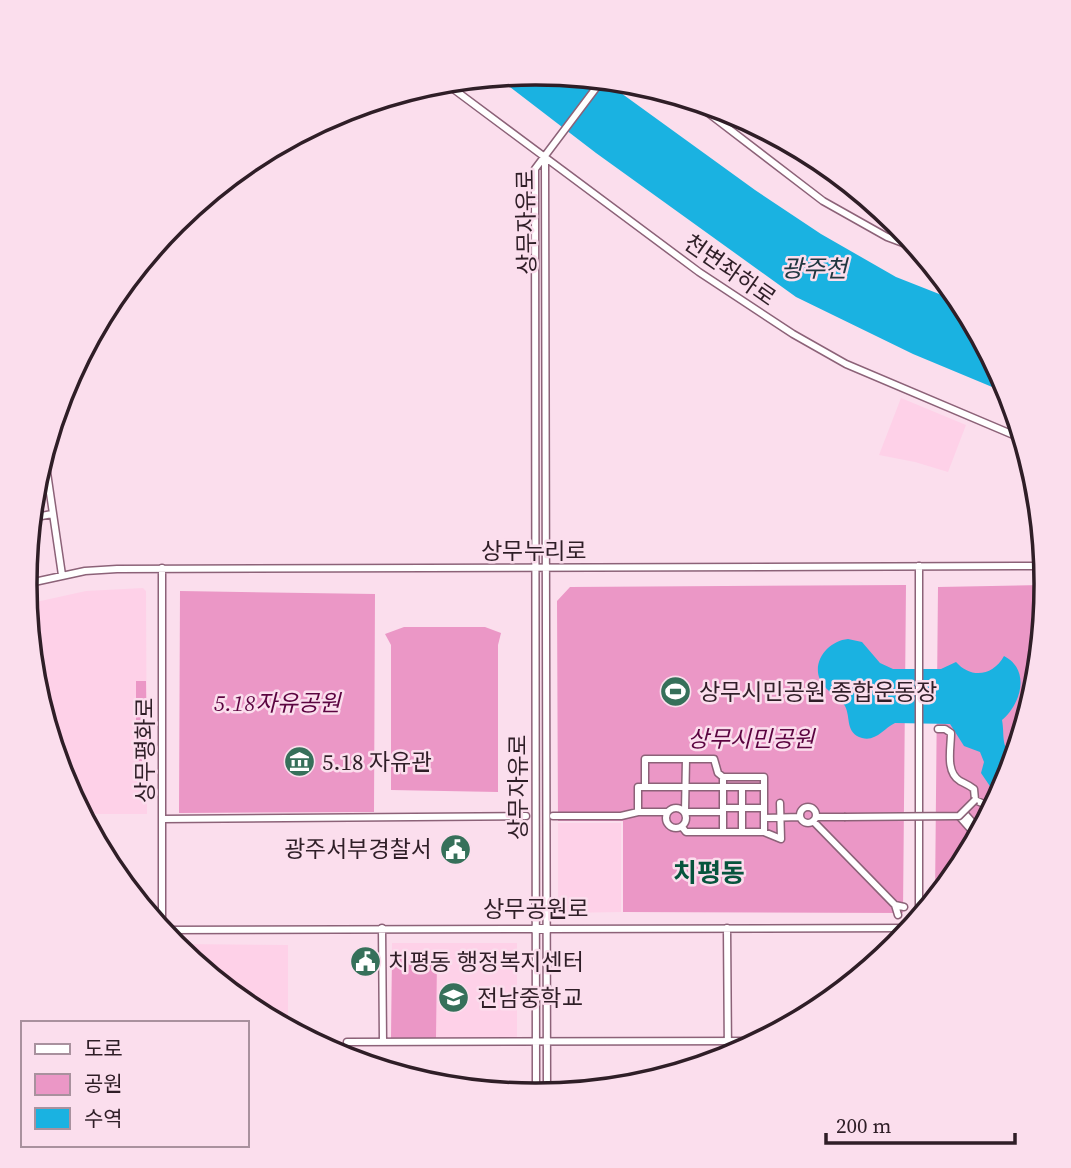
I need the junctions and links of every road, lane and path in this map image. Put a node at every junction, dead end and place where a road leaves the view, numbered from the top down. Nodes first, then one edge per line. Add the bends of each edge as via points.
1 (595, 89) edge
2 (457, 92) edge
3 (717, 120) edge
4 (545, 158) junction
5 (897, 241) edge
6 (1011, 434) edge
7 (48, 480) edge
8 (52, 514) junction
9 (41, 516) edge
10 (919, 566) junction
11 (1033, 566) edge
12 (162, 568) junction
13 (534, 569) junction
14 (545, 569) junction
15 (62, 575) junction
16 (37, 581) edge
17 (938, 729) dead end
18 (686, 759) junction
19 (723, 776) junction
20 (645, 787) junction
21 (686, 787) junction
22 (723, 787) junction
23 (742, 787) junction
24 (764, 787) junction
25 (976, 801) junction
26 (780, 803) dead end
27 (984, 804) edge
28 (742, 808) junction
29 (764, 808) junction
30 (723, 810) junction
31 (638, 812) junction
32 (667, 812) junction
33 (685, 812) junction
34 (526, 816) dead end
35 (553, 816) dead end
36 (963, 816) junction
37 (781, 817) junction
38 (800, 817) junction
39 (764, 818) junction
40 (162, 819) junction
41 (814, 819) junction
42 (972, 824) edge
43 (682, 827) junction
44 (723, 832) junction
45 (742, 832) junction
46 (764, 832) junction
47 (919, 902) edge
48 (895, 905) junction
49 (904, 908) dead end
50 (162, 914) edge
51 (898, 915) dead end
52 (382, 928) junction
53 (727, 928) junction
54 (896, 928) edge
55 (535, 929) junction
56 (547, 929) junction
57 (176, 930) edge
58 (728, 1041) junction
59 (735, 1041) edge
60 (347, 1042) dead end
61 (383, 1042) junction
62 (547, 1042) junction
63 (536, 1043) junction
64 (728, 1044) edge
65 (536, 1083) edge
66 (547, 1083) edge

1 - 4 street
2 - 4 street, 천변좌하로
3 - 5 street via 823,201
4 - 6 street, 천변좌하로 via 699,272 793,334 846,365
4 - 13 street, 상무자유로 via 535,169
4 - 14 street, 상무자유로
7 - 8 street
8 - 9 street
8 - 15 street
10 - 11 street, 상무누리로
10 - 14 street, 상무누리로
10 - 47 street
12 - 13 street, 상무누리로
12 - 15 street, 상무누리로
12 - 40 street, 상무평화로
13 - 14 street, 상무누리로
13 - 55 street, 상무자유로
14 - 56 street, 상무자유로
15 - 16 street, 상무누리로
17 - 25 street via 951,733 951,770 974,789
18 - 19 street via 714,759
18 - 20 street via 645,759
18 - 21 street
19 - 22 street
19 - 24 street via 764,776
20 - 21 street
20 - 31 street via 638,787
21 - 22 street
21 - 33 street
22 - 23 street
22 - 30 street
23 - 24 street
23 - 28 street
24 - 29 street
25 - 27 street
25 - 36 street, bridge
26 - 37 street
28 - 29 street
28 - 30 street
28 - 45 street
29 - 39 street
30 - 33 street
30 - 44 street
31 - 32 street
31 - 35 street
32 - 33 street via 676,807
32 - 43 street via 669,825
33 - 43 street
34 - 40 street
36 - 41 street, bridge
36 - 42 street
37 - 38 street
37 - 39 street
37 - 46 street via 781,839
38 - 41 street via 806,823
38 - 41 street via 806,807 813,810
39 - 46 street
40 - 50 street, 상무평화로
41 - 48 street
43 - 44 street via 686,832
44 - 45 street
45 - 46 street
48 - 49 street
48 - 51 street
52 - 55 street, 상무공원로
52 - 57 street, 상무공원로
52 - 61 street
53 - 54 street, 상무공원로
53 - 56 street, 상무공원로
53 - 58 street
55 - 56 main road, 상무공원로
55 - 63 street, 상무자유로
56 - 62 street, 상무자유로
58 - 59 street
58 - 62 street
58 - 64 street
60 - 61 street
61 - 63 street
62 - 63 street
62 - 66 street, 상무자유로
63 - 65 street, 상무자유로

